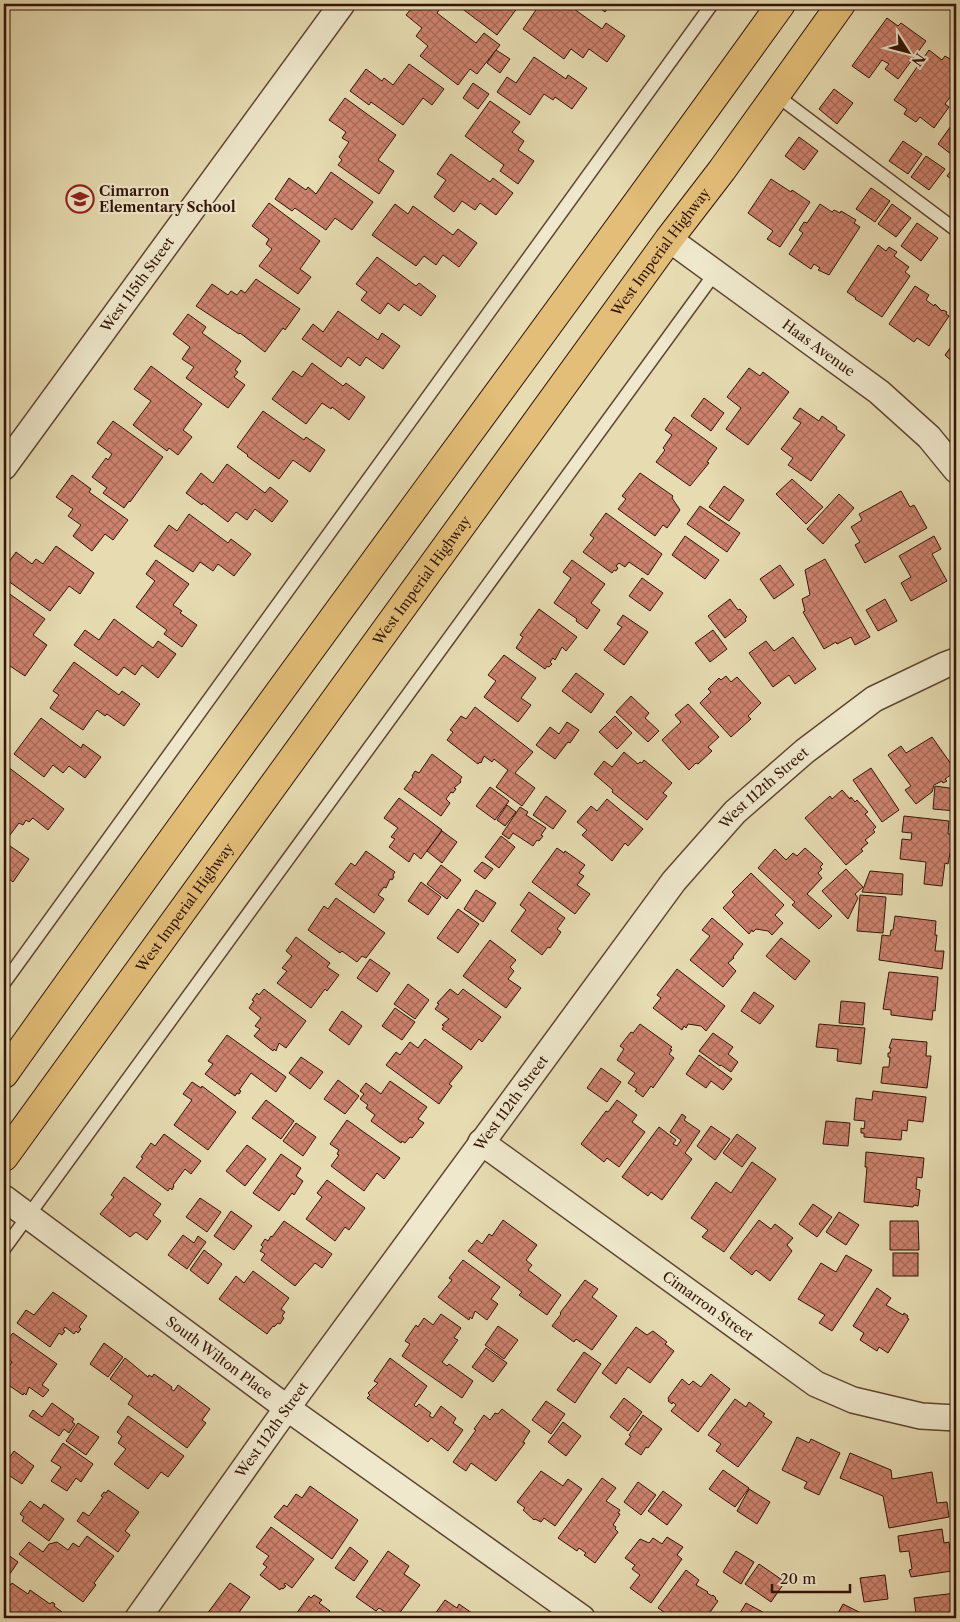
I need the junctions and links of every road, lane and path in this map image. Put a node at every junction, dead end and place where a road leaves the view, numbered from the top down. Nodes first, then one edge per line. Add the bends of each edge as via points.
1 (342, 4) edge
2 (712, 4) edge
3 (781, 4) edge
4 (841, 4) edge
5 (776, 95) junction
6 (956, 230) edge
7 (669, 239) junction
8 (715, 273) junction
9 (7, 455) edge
10 (956, 470) edge
11 (956, 661) edge
12 (4, 983) edge
13 (4, 1074) edge
14 (481, 1142) junction
15 (4, 1157) edge
16 (4, 1198) edge
17 (28, 1216) junction
18 (4, 1249) edge
19 (287, 1408) junction
20 (956, 1418) edge
21 (138, 1618) edge
22 (582, 1618) edge

1 - 9 street, West 115th Street
2 - 12 lane
3 - 13 main road via 101,936
4 - 5 main road, West Imperial Highway
5 - 6 lane
5 - 7 main road, West Imperial Highway
7 - 8 street, Haas Avenue
7 - 15 main road, West Imperial Highway
8 - 10 street, Haas Avenue via 879,392 929,437
8 - 17 lane
11 - 14 street, West 112th Street via 874,699 805,751 735,812 674,880
14 - 19 street, West 112th Street
14 - 20 street, Cimarron Street via 816,1384 853,1400 921,1416
16 - 17 street, South Wilton Place
17 - 18 lane
17 - 19 street, South Wilton Place
19 - 21 street, West 112th Street
19 - 22 street, South Wilton Place

